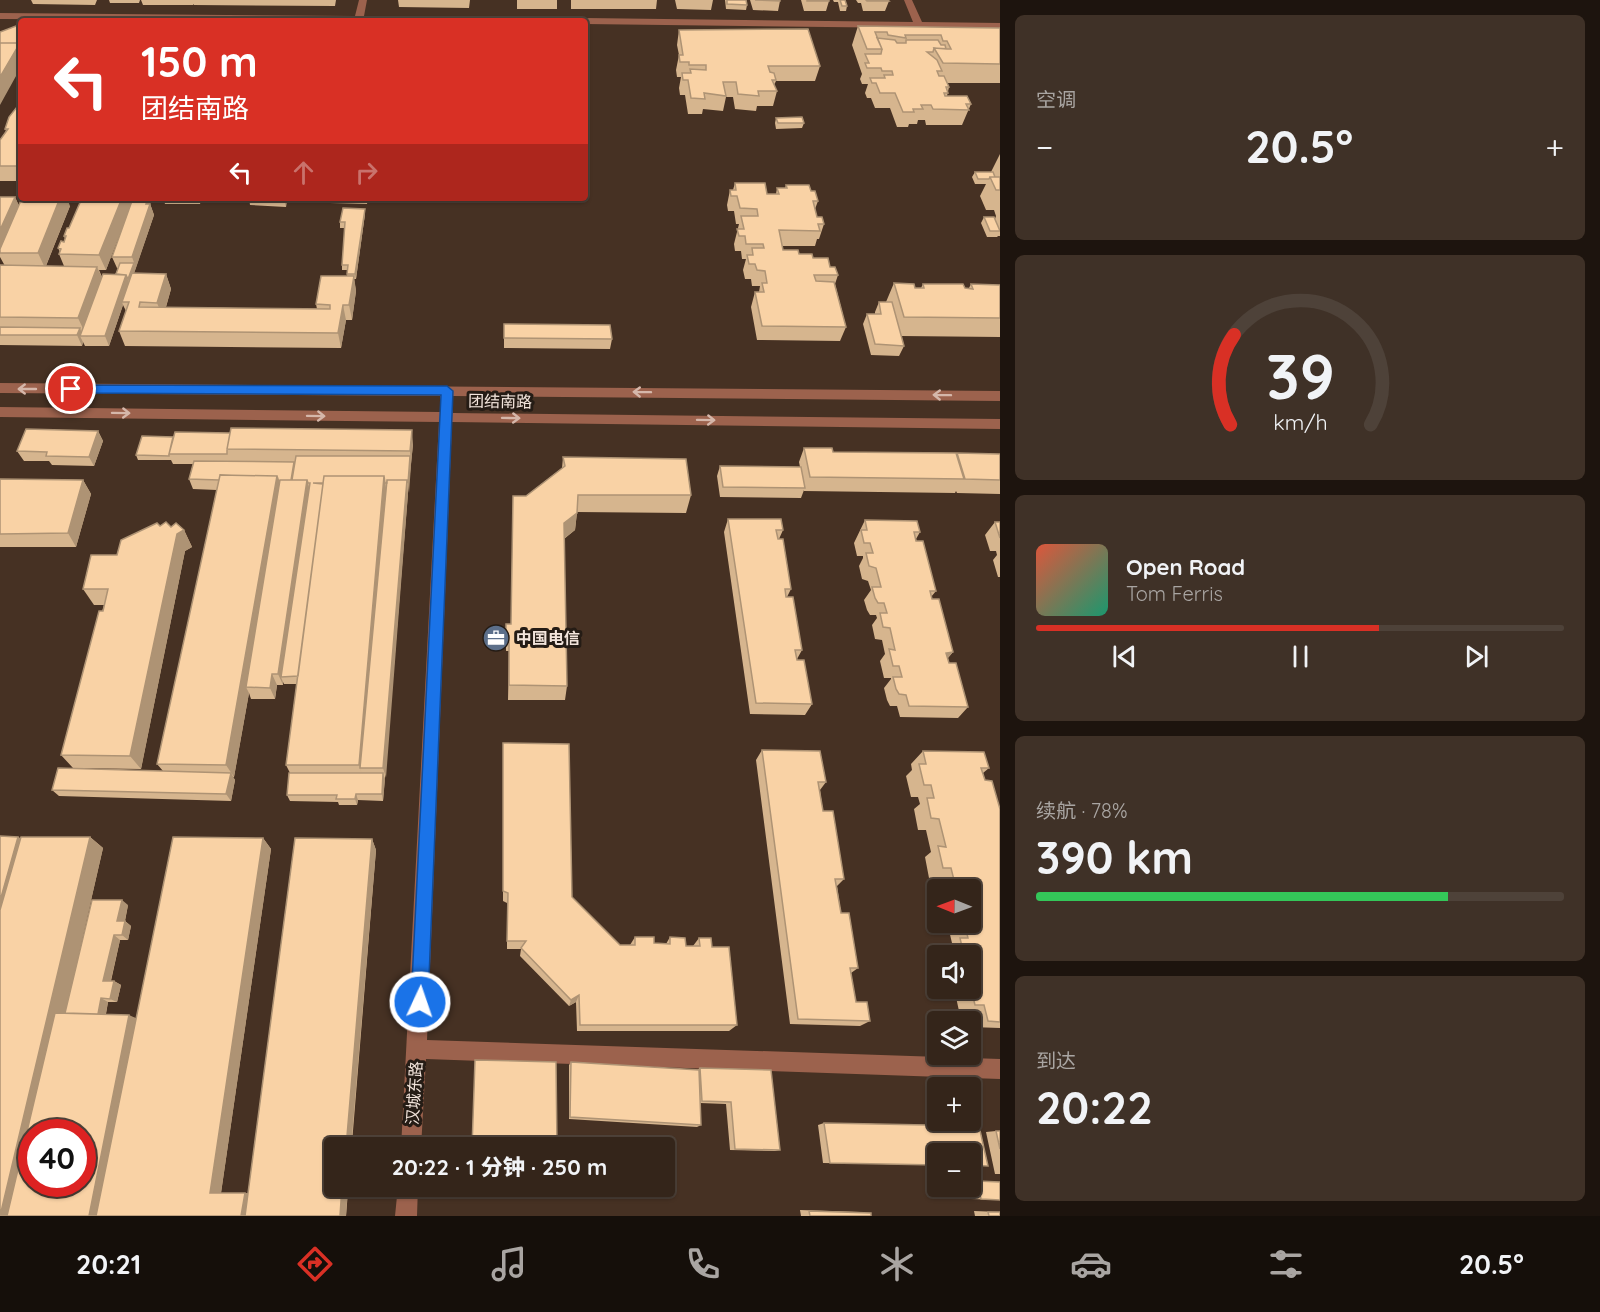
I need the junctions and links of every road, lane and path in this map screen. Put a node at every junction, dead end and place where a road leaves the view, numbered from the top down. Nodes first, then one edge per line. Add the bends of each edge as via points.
1 (363, 0) edge
2 (908, 0) edge
3 (0, 16) edge
4 (239, 18) edge
5 (359, 18) edge
6 (588, 21) edge
7 (919, 25) junction
8 (1000, 26) edge
9 (0, 388) edge
10 (447, 391) junction
11 (1000, 396) edge
12 (0, 412) edge
13 (446, 417) junction
14 (1000, 424) edge
15 (417, 1049) junction
16 (1000, 1069) edge
17 (412, 1137) edge
18 (407, 1197) edge
19 (406, 1216) edge

1 - 5 street
2 - 7 street
3 - 4 street
6 - 7 street
7 - 8 street
10 -> 9 street, 团结南路
11 -> 10 street, 团结南路
10 - 13 street, 汉城东路
12 -> 13 street, 团结南路
13 -> 14 street, 团结南路
13 - 15 street, 汉城东路
15 - 16 street
15 - 17 street, 汉城东路
18 - 19 street

